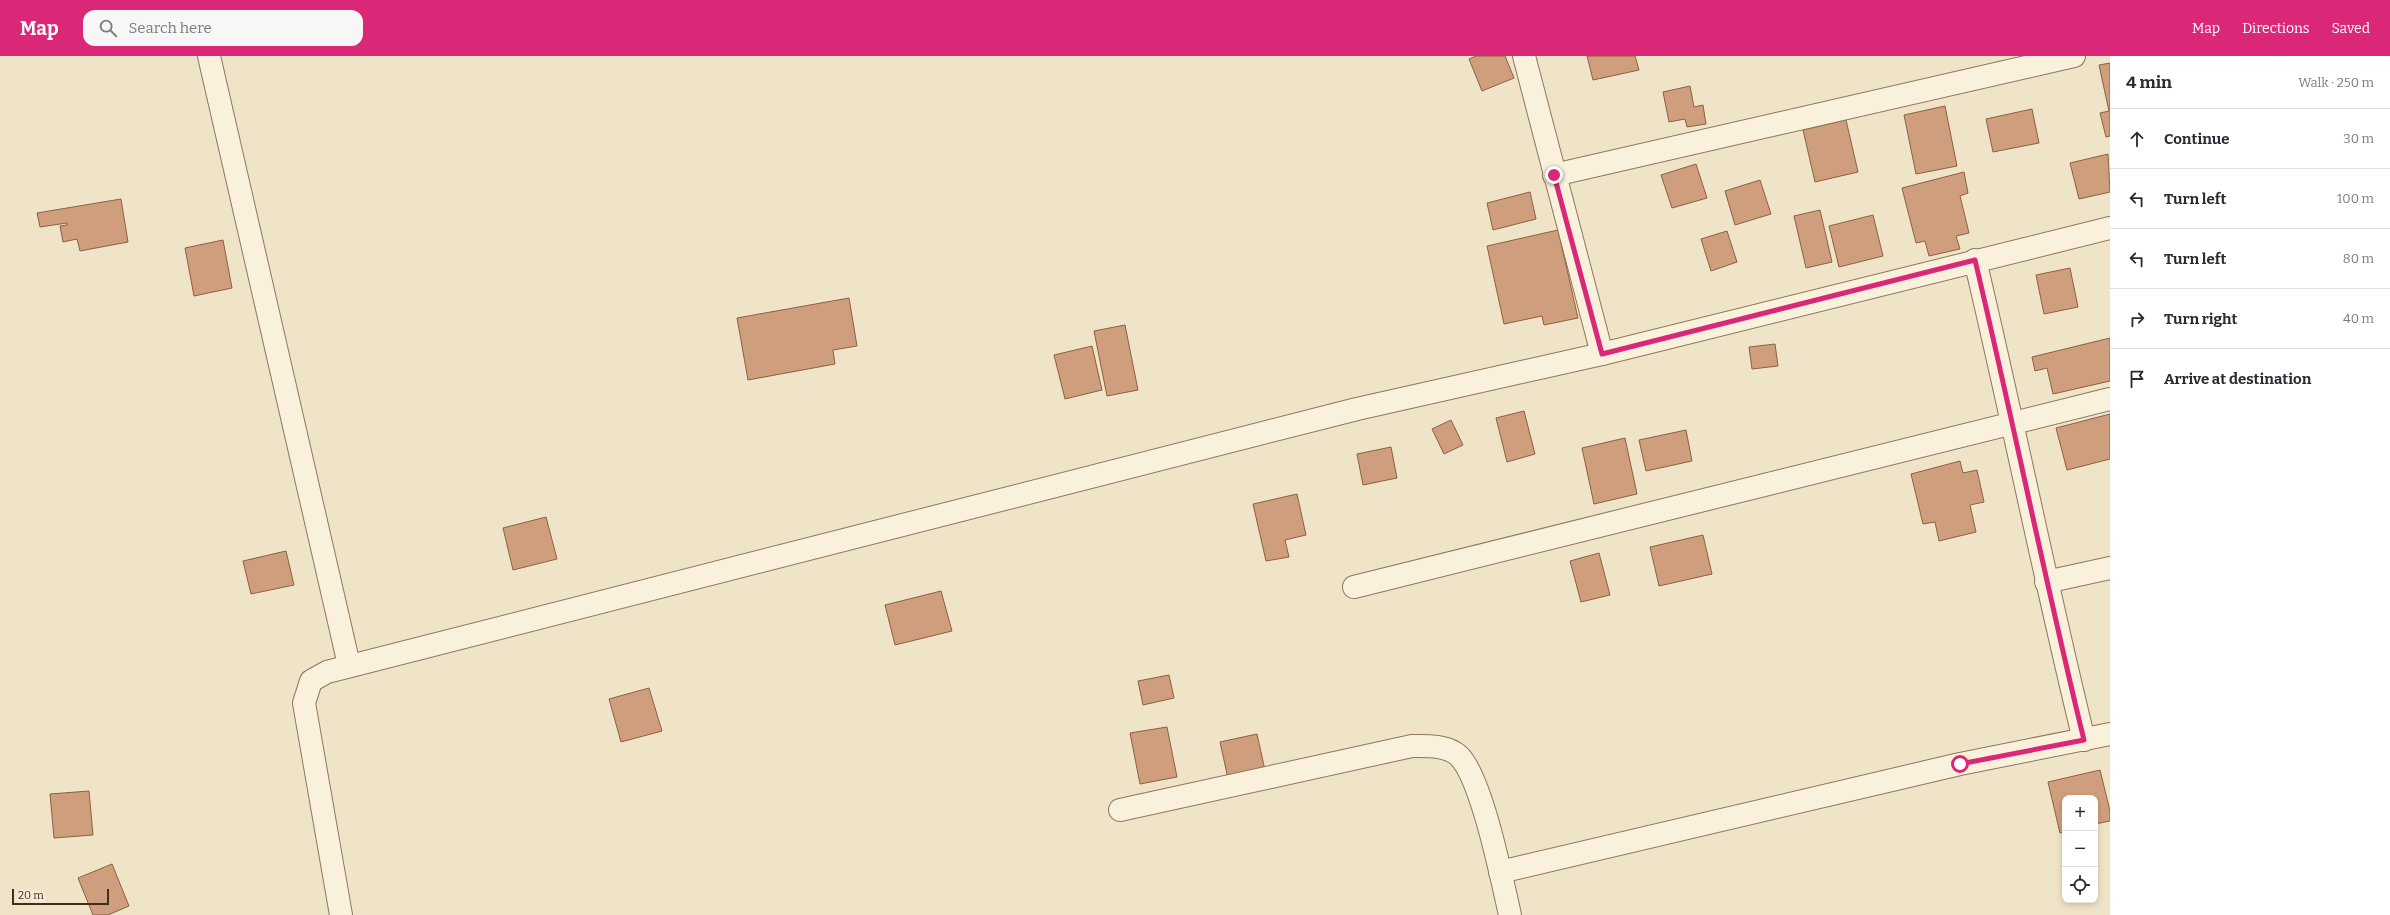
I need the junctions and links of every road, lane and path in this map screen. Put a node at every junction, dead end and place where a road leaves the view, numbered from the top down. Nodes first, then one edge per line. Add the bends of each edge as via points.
1 (209, 56) edge
2 (1524, 56) edge
3 (2074, 56) edge
4 (1554, 175) junction
5 (2110, 228) edge
6 (1975, 260) junction
7 (1602, 354) junction
8 (2110, 399) edge
9 (2013, 422) junction
10 (2110, 568) edge
11 (2046, 582) junction
12 (1354, 587) dead end
13 (349, 665) junction
14 (2110, 734) edge
15 (2084, 740) junction
16 (1120, 810) dead end
17 (1500, 872) junction
18 (341, 915) edge
19 (1510, 915) edge

1 - 13 street
2 - 4 street
3 - 4 street
4 - 7 street
5 - 6 street
6 - 7 street
6 - 9 street
7 - 13 street via 1357,409
8 - 9 street
9 - 11 street
9 - 12 street
10 - 11 street
11 - 15 street
13 - 18 street via 327,672 311,682 304,703
14 - 15 street
15 - 17 street via 1960,764
16 - 17 street via 1412,746 1439,747 1458,756 1474,780
17 - 19 street

